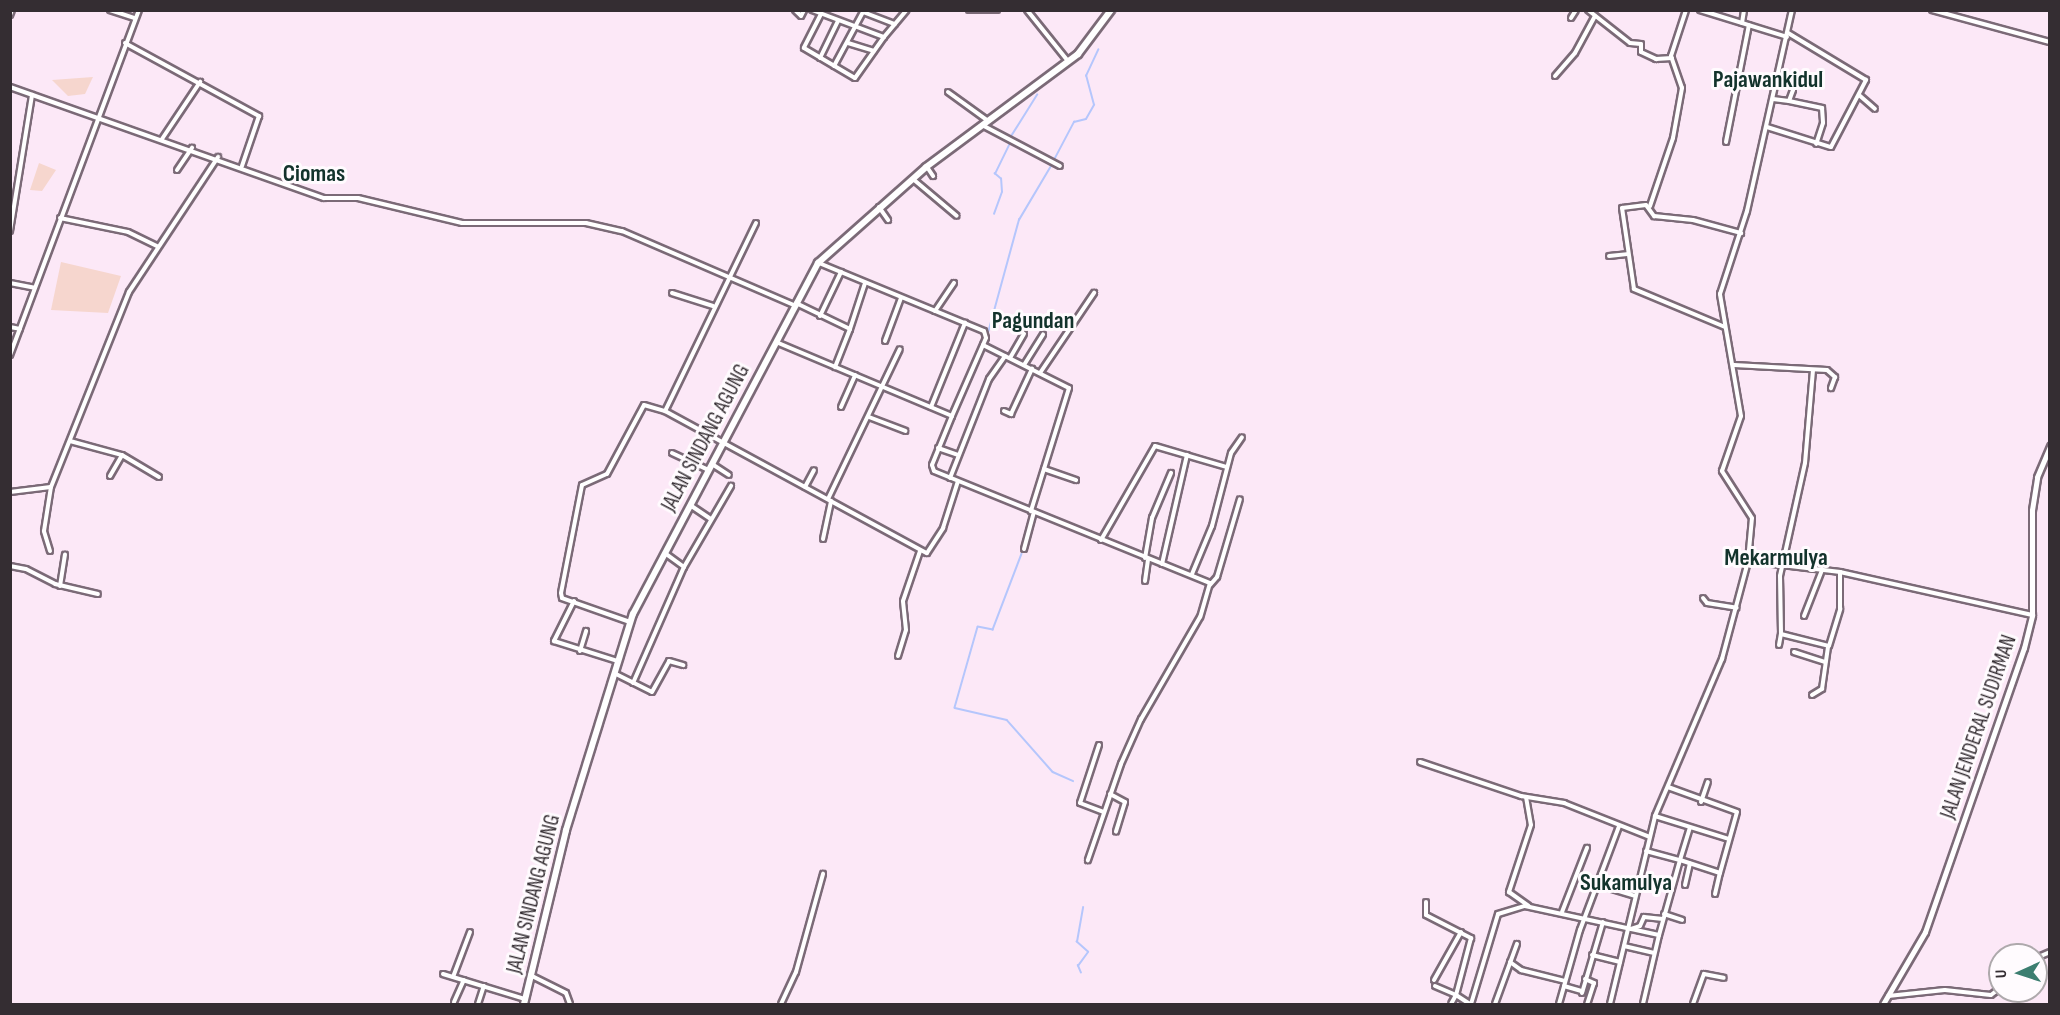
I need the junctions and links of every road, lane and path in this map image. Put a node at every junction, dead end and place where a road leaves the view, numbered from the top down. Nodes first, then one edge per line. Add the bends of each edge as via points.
1 (110, 10) edge
2 (139, 10) edge
3 (795, 10) edge
4 (804, 10) edge
5 (812, 10) edge
6 (907, 10) edge
7 (969, 10) edge
8 (997, 10) edge
9 (1111, 10) edge
10 (1576, 10) edge
11 (1588, 10) edge
12 (1686, 10) edge
13 (1700, 10) edge
14 (1744, 10) edge
15 (1792, 10) edge
16 (1932, 10) edge
17 (864, 11) edge
18 (1029, 12) edge
19 (821, 14) junction
20 (1596, 16) junction
21 (135, 18) junction
22 (1571, 18) dead end
23 (838, 21) junction
24 (1742, 23) junction
25 (895, 24) junction
26 (1749, 25) junction
27 (855, 28) junction
28 (1787, 35) junction
29 (884, 37) junction
30 (2049, 42) edge
31 (125, 43) junction
32 (848, 43) junction
33 (874, 51) junction
34 (820, 58) junction
35 (1672, 58) junction
36 (1068, 62) junction
37 (834, 66) junction
38 (1555, 76) dead end
39 (1777, 80) junction
40 (200, 82) junction
41 (10, 87) edge
42 (948, 92) dead end
43 (32, 95) junction
44 (1858, 95) junction
45 (1773, 99) junction
46 (1789, 102) junction
47 (1875, 109) dead end
48 (96, 117) junction
49 (984, 122) junction
50 (1766, 127) junction
51 (162, 139) junction
52 (1726, 142) dead end
53 (1816, 144) junction
54 (192, 148) junction
55 (218, 157) junction
56 (242, 166) junction
57 (1060, 166) dead end
58 (926, 167) junction
59 (177, 170) dead end
60 (933, 176) dead end
61 (912, 179) junction
62 (879, 207) junction
63 (1650, 207) junction
64 (957, 216) dead end
65 (60, 218) junction
66 (888, 220) dead end
67 (756, 223) dead end
68 (10, 231) edge
69 (1741, 233) junction
70 (157, 246) junction
71 (1627, 254) junction
72 (1609, 256) dead end
73 (818, 263) junction
74 (841, 272) junction
75 (727, 276) junction
76 (10, 283) edge
77 (866, 283) junction
78 (954, 283) dead end
79 (34, 288) junction
80 (672, 293) dead end
81 (1094, 293) dead end
82 (901, 298) junction
83 (795, 304) junction
84 (713, 306) junction
85 (935, 311) junction
86 (820, 316) junction
87 (965, 323) junction
88 (10, 327) edge
89 (1725, 327) junction
90 (20, 329) junction
91 (850, 329) junction
92 (1024, 334) dead end
93 (1043, 334) dead end
94 (776, 341) junction
95 (885, 341) dead end
96 (983, 345) junction
97 (900, 350) dead end
98 (10, 355) edge
99 (1007, 357) junction
100 (1024, 365) junction
101 (1734, 365) junction
102 (835, 367) junction
103 (1032, 369) junction
104 (1813, 370) junction
105 (1040, 373) junction
106 (855, 375) junction
107 (884, 387) junction
108 (1831, 388) dead end
109 (841, 407) dead end
110 (931, 407) junction
111 (665, 411) junction
112 (1004, 411) dead end
113 (952, 416) junction
114 (869, 417) junction
115 (905, 431) dead end
116 (1242, 437) dead end
117 (70, 441) junction
118 (723, 441) junction
119 (2049, 446) edge
120 (939, 449) junction
121 (672, 453) dead end
122 (122, 455) junction
123 (958, 455) junction
124 (1187, 456) junction
125 (711, 463) junction
126 (1227, 467) junction
127 (1044, 469) junction
128 (708, 470) junction
129 (814, 470) dead end
130 (1171, 473) dead end
131 (729, 475) dead end
132 (110, 476) dead end
133 (159, 477) dead end
134 (950, 478) junction
135 (1076, 480) dead end
136 (958, 482) junction
137 (731, 486) dead end
138 (806, 487) junction
139 (51, 488) junction
140 (10, 492) edge
141 (1240, 499) dead end
142 (830, 500) junction
143 (690, 504) junction
144 (1033, 512) junction
145 (711, 519) junction
146 (823, 539) dead end
147 (1101, 540) junction
148 (1024, 549) dead end
149 (920, 551) junction
150 (50, 552) dead end
151 (665, 552) junction
152 (65, 555) dead end
153 (1147, 559) junction
154 (1748, 561) junction
155 (1162, 564) junction
156 (1784, 565) junction
157 (10, 566) edge
158 (684, 567) junction
159 (1822, 570) junction
160 (1839, 572) junction
161 (1192, 574) junction
162 (1145, 581) dead end
163 (1210, 585) junction
164 (60, 586) junction
165 (98, 594) dead end
166 (1703, 598) dead end
167 (573, 602) junction
168 (1737, 608) junction
169 (2032, 615) junction
170 (1804, 616) dead end
171 (630, 622) junction
172 (586, 631) dead end
173 (1781, 634) junction
174 (1779, 645) dead end
175 (1828, 647) junction
176 (580, 651) junction
177 (1794, 652) dead end
178 (898, 656) dead end
179 (618, 661) junction
180 (1825, 662) junction
181 (683, 665) dead end
182 (614, 673) junction
183 (633, 683) junction
184 (1812, 695) dead end
185 (1099, 745) dead end
186 (1420, 762) dead end
187 (1708, 782) dead end
188 (1668, 787) junction
189 (1110, 794) junction
190 (1526, 797) junction
191 (1701, 802) junction
192 (1103, 812) junction
193 (1655, 816) junction
194 (1619, 826) junction
195 (1690, 827) junction
196 (1116, 832) dead end
197 (1650, 837) junction
198 (1729, 839) junction
199 (1587, 848) dead end
200 (1646, 851) junction
201 (1088, 860) dead end
202 (1680, 860) junction
203 (1690, 864) junction
204 (1720, 873) junction
205 (823, 874) dead end
206 (1685, 885) dead end
207 (1609, 888) dead end
208 (1715, 894) dead end
209 (1635, 896) junction
210 (1426, 902) dead end
211 (1529, 906) junction
212 (1562, 912) junction
213 (1663, 916) junction
214 (1584, 917) junction
215 (1682, 920) dead end
216 (1603, 922) junction
217 (1629, 928) junction
218 (470, 932) dead end
219 (1461, 932) junction
220 (1659, 935) junction
221 (1516, 944) dead end
222 (1624, 946) junction
223 (1654, 953) junction
224 (1592, 955) junction
225 (1510, 962) junction
226 (1620, 962) junction
227 (443, 974) dead end
228 (530, 975) junction
229 (453, 977) junction
230 (1725, 978) dead end
231 (464, 980) junction
232 (1434, 980) dead end
233 (1585, 980) junction
234 (1565, 984) junction
235 (484, 986) junction
236 (1435, 986) dead end
237 (1456, 995) junction
238 (1988, 995) edge
239 (1887, 996) junction
240 (454, 1002) dead end
241 (524, 1002) edge
242 (478, 1005) edge
243 (570, 1005) edge
244 (781, 1005) edge
245 (1451, 1005) edge
246 (1471, 1005) edge
247 (1496, 1005) edge
248 (1558, 1005) edge
249 (1587, 1005) edge
250 (1610, 1005) edge
251 (1643, 1005) edge
252 (1693, 1005) edge
253 (1883, 1005) edge

1 - 21 street
2 - 21 street
3 - 4 street via 801,16
5 - 19 street
6 - 25 street
7 - 8 street
9 - 36 main road, JALAN SINDANG AGUNG via 1087,45
10 - 22 street
11 - 20 street
12 - 35 street
13 - 24 street
14 - 24 street
15 - 28 street
16 - 30 street
17 - 25 street
17 - 27 street
18 - 36 street
19 - 23 street
19 - 34 street via 804,48
20 - 35 street via 1630,43 1641,44 1641,52 1656,59
20 - 38 street via 1575,53
21 - 31 street
23 - 27 street
23 - 34 street
24 - 26 street
25 - 29 street
26 - 28 street
26 - 52 street
27 - 29 street
27 - 32 street
28 - 39 street
28 - 44 street via 1865,76
29 - 33 street
31 - 40 street
31 - 48 street
32 - 33 street
32 - 37 street
33 - 37 street via 855,78
34 - 37 street
35 - 63 street via 1681,96 1673,138
36 - 49 main road, JALAN SINDANG AGUNG
39 - 45 street
39 - 46 street via 1793,87
40 - 51 street
40 - 56 street via 260,117
41 - 43 street
42 - 49 street
43 - 48 street
43 - 68 street
44 - 47 street
44 - 53 street via 1832,147
45 - 46 street
45 - 50 street
46 - 53 street via 1821,108 1823,124
48 - 51 street
48 - 65 street
49 - 57 street
49 - 58 main road, JALAN SINDANG AGUNG
50 - 53 street
50 - 69 street
51 - 54 street
54 - 55 street
54 - 59 street
55 - 56 street
55 - 70 street
56 - 75 street via 324,198 358,198 462,223 586,223 626,232
58 - 60 street
58 - 61 main road, JALAN SINDANG AGUNG
61 - 62 main road, JALAN SINDANG AGUNG
61 - 64 street
62 - 66 street
62 - 73 main road, JALAN SINDANG AGUNG
63 - 69 street via 1654,216 1693,220
63 - 71 street via 1628,204 1622,208
65 - 70 street via 128,232
65 - 79 street
67 - 75 street
69 - 89 street via 1720,294
70 - 117 street via 129,292
71 - 72 street
71 - 89 street via 1634,289
73 - 74 street
73 - 83 main road, JALAN SINDANG AGUNG
74 - 77 street
74 - 86 street
75 - 83 street
75 - 84 street
76 - 79 street
77 - 82 street
77 - 91 street
78 - 85 street
79 - 90 street
80 - 84 street
81 - 105 street
82 - 85 street
82 - 95 street
83 - 86 street
83 - 94 main road, JALAN SINDANG AGUNG
84 - 111 street
85 - 87 street
86 - 91 street
87 - 96 street via 984,331
87 - 110 street
88 - 90 street
89 - 101 street
90 - 98 street
91 - 102 street
92 - 99 street
93 - 100 street
94 - 102 street
94 - 118 main road, JALAN SINDANG AGUNG
96 - 99 street
96 - 113 street
97 - 107 street
99 - 100 street
99 - 123 street via 989,379
100 - 103 street
101 - 104 street
101 - 154 street via 1741,419 1722,471 1752,518
102 - 106 street
103 - 105 street
103 - 112 street via 1011,414
104 - 108 street via 1835,374
104 - 156 street via 1805,463
105 - 127 street via 1069,388
106 - 107 street
106 - 109 street
107 - 110 street
107 - 114 street
110 - 113 street
111 - 118 street
111 - 167 street via 644,405 608,472 582,485 561,593
113 - 120 street
114 - 115 street
114 - 142 street
116 - 126 street
117 - 122 street
117 - 139 street
118 - 125 main road, JALAN SINDANG AGUNG
118 - 138 street
119 - 169 main road, JALAN JENDERAL SUDIRMAN via 2037,477 2032,510
120 - 123 street
120 - 134 street via 931,469
121 - 128 street
122 - 132 street
122 - 133 street
123 - 134 street
124 - 126 street
124 - 147 street via 1153,447
124 - 155 street
125 - 128 main road, JALAN SINDANG AGUNG
125 - 131 street
126 - 161 street via 1212,526
127 - 135 street
127 - 144 street
128 - 143 main road, JALAN SINDANG AGUNG
129 - 138 street
130 - 153 street via 1152,518
134 - 136 street
136 - 144 street
136 - 149 street via 930,552
137 - 145 street
138 - 142 street
139 - 140 street
139 - 150 street via 44,531
141 - 163 street via 1217,577
142 - 146 street
142 - 149 street
143 - 145 street
143 - 151 main road, JALAN SINDANG AGUNG
144 - 147 street
144 - 148 street
145 - 158 street
147 - 153 street
149 - 178 street via 903,601 906,630
151 - 158 street
151 - 171 main road, JALAN SINDANG AGUNG
152 - 164 street
153 - 155 street
153 - 162 street
154 - 156 street
154 - 168 street
155 - 161 street
156 - 159 street
156 - 173 street via 1778,604
157 - 164 street
158 - 183 street
159 - 160 street
159 - 170 street
160 - 169 street
160 - 175 street via 1840,609
161 - 163 street
163 - 189 street via 1200,617 1141,719
164 - 165 street
166 - 168 street via 1707,603
167 - 171 street
167 - 176 street via 554,641
168 - 188 street via 1710,690
169 - 239 main road, JALAN JENDERAL SUDIRMAN via 1942,888 1920,941
171 - 179 main road, JALAN SINDANG AGUNG
172 - 176 street
173 - 174 street
173 - 175 street
175 - 180 street
176 - 179 street
177 - 180 street
179 - 182 main road, JALAN SINDANG AGUNG
180 - 184 street via 1822,689
181 - 183 street via 669,661 652,692
182 - 183 street
182 - 228 main road, JALAN SINDANG AGUNG via 566,830
185 - 192 street via 1080,803
186 - 190 street
187 - 191 street
188 - 191 street
188 - 193 street
189 - 192 street
189 - 196 street via 1125,802
190 - 194 street via 1564,803
190 - 211 street via 1531,825 1509,892
191 - 198 street via 1737,812
192 - 201 street
193 - 195 street
193 - 197 street
194 - 197 street
194 - 214 street
195 - 198 street
195 - 202 street
197 - 200 street
198 - 204 street
199 - 212 street
200 - 202 street
200 - 209 street
202 - 203 street
202 - 213 street
203 - 204 street
203 - 206 street
204 - 208 street
205 - 244 street via 795,975
207 - 209 street
209 - 217 street
210 - 219 street via 1426,915
211 - 212 street
211 - 246 street via 1497,914
212 - 214 street
213 - 215 street
213 - 217 street via 1644,917 1640,926
213 - 220 street
214 - 216 street
214 - 234 street
216 - 217 street
216 - 224 street
217 - 220 street
217 - 222 street
218 - 229 street
219 - 232 street
219 - 237 street via 1471,940
220 - 223 street
221 - 225 street
222 - 223 street
222 - 226 street
223 - 251 street
224 - 226 street
224 - 233 street
225 - 234 street via 1521,970
225 - 247 street
226 - 250 street
227 - 229 street
228 - 241 main road, JALAN SINDANG AGUNG
228 - 243 street via 567,993
229 - 231 street
230 - 252 street via 1704,974
231 - 235 street
231 - 240 street
233 - 234 street via 1582,992
233 - 249 street via 1594,983
234 - 248 street
235 - 241 street
235 - 242 street
236 - 237 street
237 - 245 street
237 - 246 street
238 - 239 street via 1929,990
239 - 253 main road, JALAN JENDERAL SUDIRMAN

